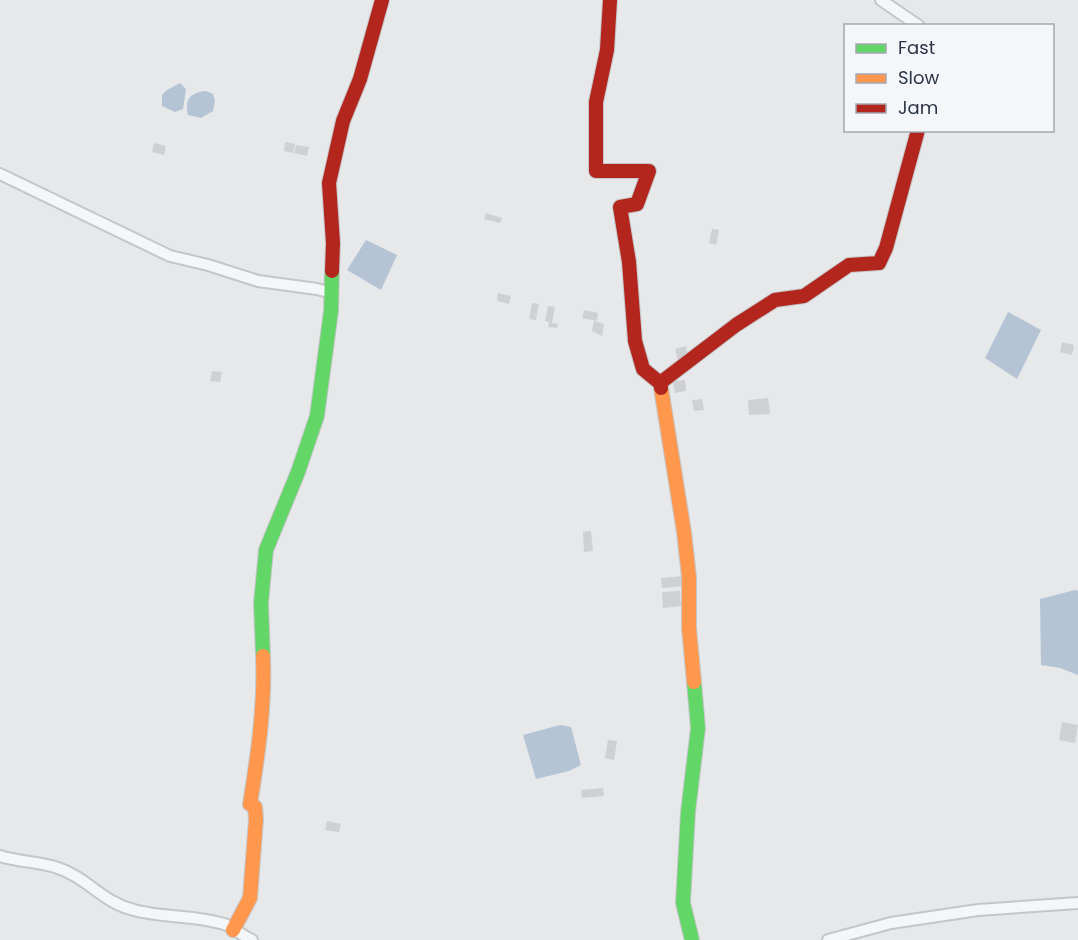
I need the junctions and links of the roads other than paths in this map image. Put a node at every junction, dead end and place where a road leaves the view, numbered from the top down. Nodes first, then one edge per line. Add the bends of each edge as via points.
1 (382, 0) edge
2 (610, 0) edge
3 (880, 0) edge
4 (916, 24) edge
5 (917, 132) edge
6 (0, 174) edge
7 (332, 293) junction
8 (660, 383) junction
9 (0, 856) edge
10 (1078, 903) edge
11 (233, 930) junction
12 (252, 940) edge
13 (692, 940) edge
14 (828, 940) edge

1 - 7 street via 360,79 343,121 329,183
2 - 8 street via 608,50 596,102 596,171 649,171 637,204 620,207 635,341 643,369
3 - 4 street
5 - 8 street via 879,263 849,265 804,296 776,300
6 - 7 street via 170,256 258,281
7 - 11 street via 317,416 266,550 261,594 261,733 250,804 255,807 256,819 252,882 250,898
8 - 13 street via 684,532 698,728 683,903
9 - 11 street via 58,868 89,883 106,900 133,910 226,924
10 - 14 street via 978,910 891,923
11 - 12 street

